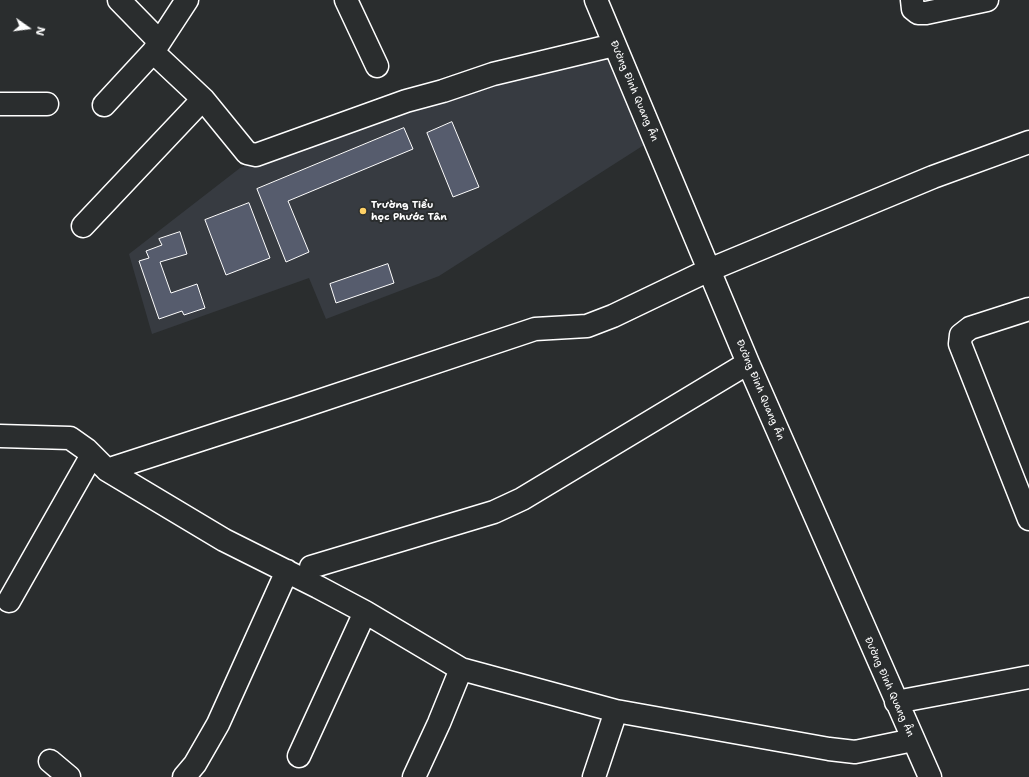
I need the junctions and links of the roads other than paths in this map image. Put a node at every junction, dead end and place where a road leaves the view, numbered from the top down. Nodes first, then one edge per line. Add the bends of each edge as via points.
1 (119, 0) edge
2 (187, 0) edge
3 (346, 0) edge
4 (596, 0) edge
5 (912, 0) edge
6 (987, 0) edge
7 (614, 45) junction
8 (156, 47) junction
9 (377, 66) dead end
10 (203, 99) junction
11 (0, 104) edge
12 (47, 104) dead end
13 (104, 105) dead end
14 (1029, 142) edge
15 (83, 226) dead end
16 (709, 270) junction
17 (1029, 309) edge
18 (748, 364) junction
19 (0, 436) edge
20 (99, 462) junction
21 (1022, 481) edge
22 (1029, 519) edge
23 (311, 567) dead end
24 (287, 571) junction
25 (9, 601) dead end
26 (365, 612) junction
27 (461, 669) junction
28 (1029, 677) edge
29 (896, 702) junction
30 (616, 711) junction
31 (913, 740) junction
32 (299, 756) dead end
33 (50, 761) dead end
34 (69, 777) edge
35 (184, 777) edge
36 (414, 777) edge
37 (594, 777) edge
38 (930, 777) edge

1 - 8 street
2 - 8 street
3 - 9 street
4 - 7 street, Đường Đinh Quang Ân
5 - 6 street via 913,9 918,13
7 - 10 street via 492,74 406,101 256,154 247,153
7 - 16 street, Đường Đinh Quang Ân
8 - 10 street
8 - 13 street
10 - 15 street
11 - 12 street
14 - 16 street via 933,177
16 - 18 street, Đường Đinh Quang Ân
16 - 20 street via 587,326 534,329 288,412
17 - 21 street via 970,328 961,335 960,344
18 - 23 street via 522,499 494,512
18 - 29 street, Đường Đinh Quang Ân
19 - 20 street via 70,438
20 - 24 street via 224,540
20 - 25 street
21 - 22 street
24 - 26 street
24 - 35 street via 218,724 195,764
26 - 27 street
26 - 32 street
27 - 30 street
27 - 36 street
28 - 29 street
29 - 31 street, Đường Đinh Quang Ân
30 - 31 street via 855,752
30 - 37 street
31 - 38 street, Đường Đinh Quang Ân
33 - 34 street

